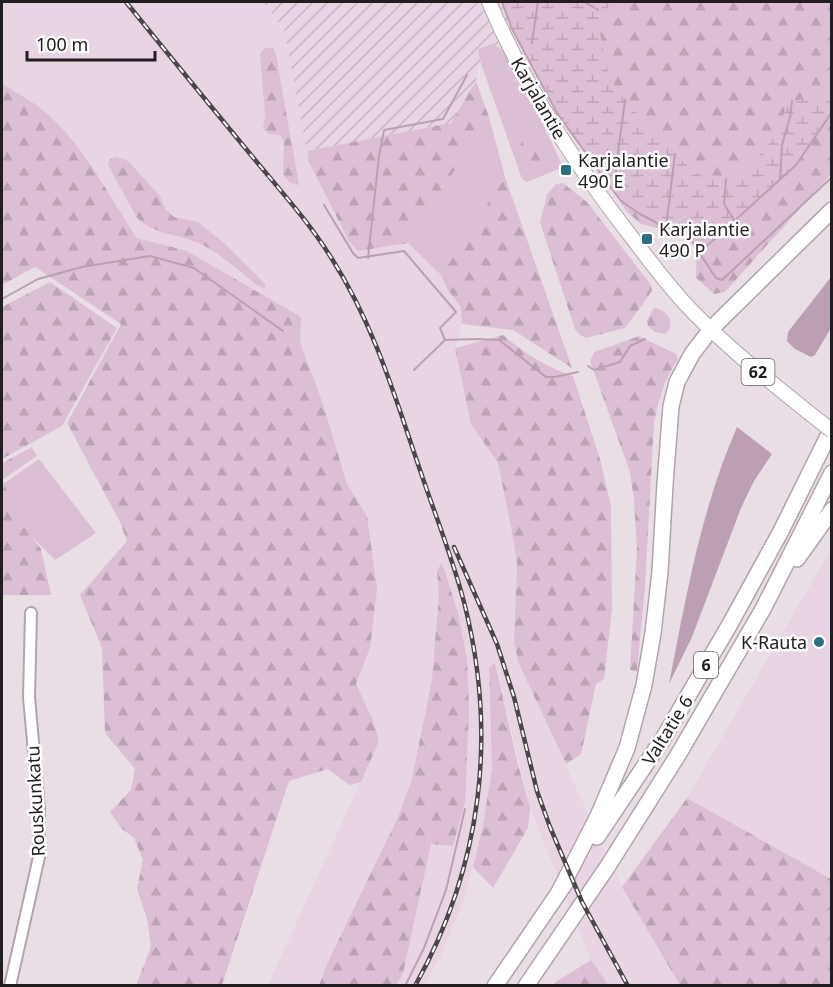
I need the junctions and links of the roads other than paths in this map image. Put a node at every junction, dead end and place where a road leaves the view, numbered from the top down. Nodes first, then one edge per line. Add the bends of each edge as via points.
1 (489, 2) edge
2 (831, 210) edge
3 (711, 329) junction
4 (831, 429) edge
5 (831, 473) edge
6 (831, 510) edge
7 (763, 609) junction
8 (31, 613) dead end
9 (560, 890) junction
10 (10, 986) edge
11 (495, 986) edge
12 (526, 986) edge

1 - 3 main road, Karjalantie via 515,59 595,189 665,281
2 - 3 highway
3 - 4 main road, 62, bridge
3 - 9 highway via 677,382 671,406 653,633 627,748
4 - 9 highway, Valtatie 6 / 6 via 781,531 664,737
5 - 7 highway, Valtatie 6 / 6
6 - 7 highway
7 - 12 highway, Valtatie 6 / 6 via 678,755
8 - 10 street, Rouskunkatu via 29,697 39,808 39,857
9 - 11 highway, Valtatie 6 / 6

